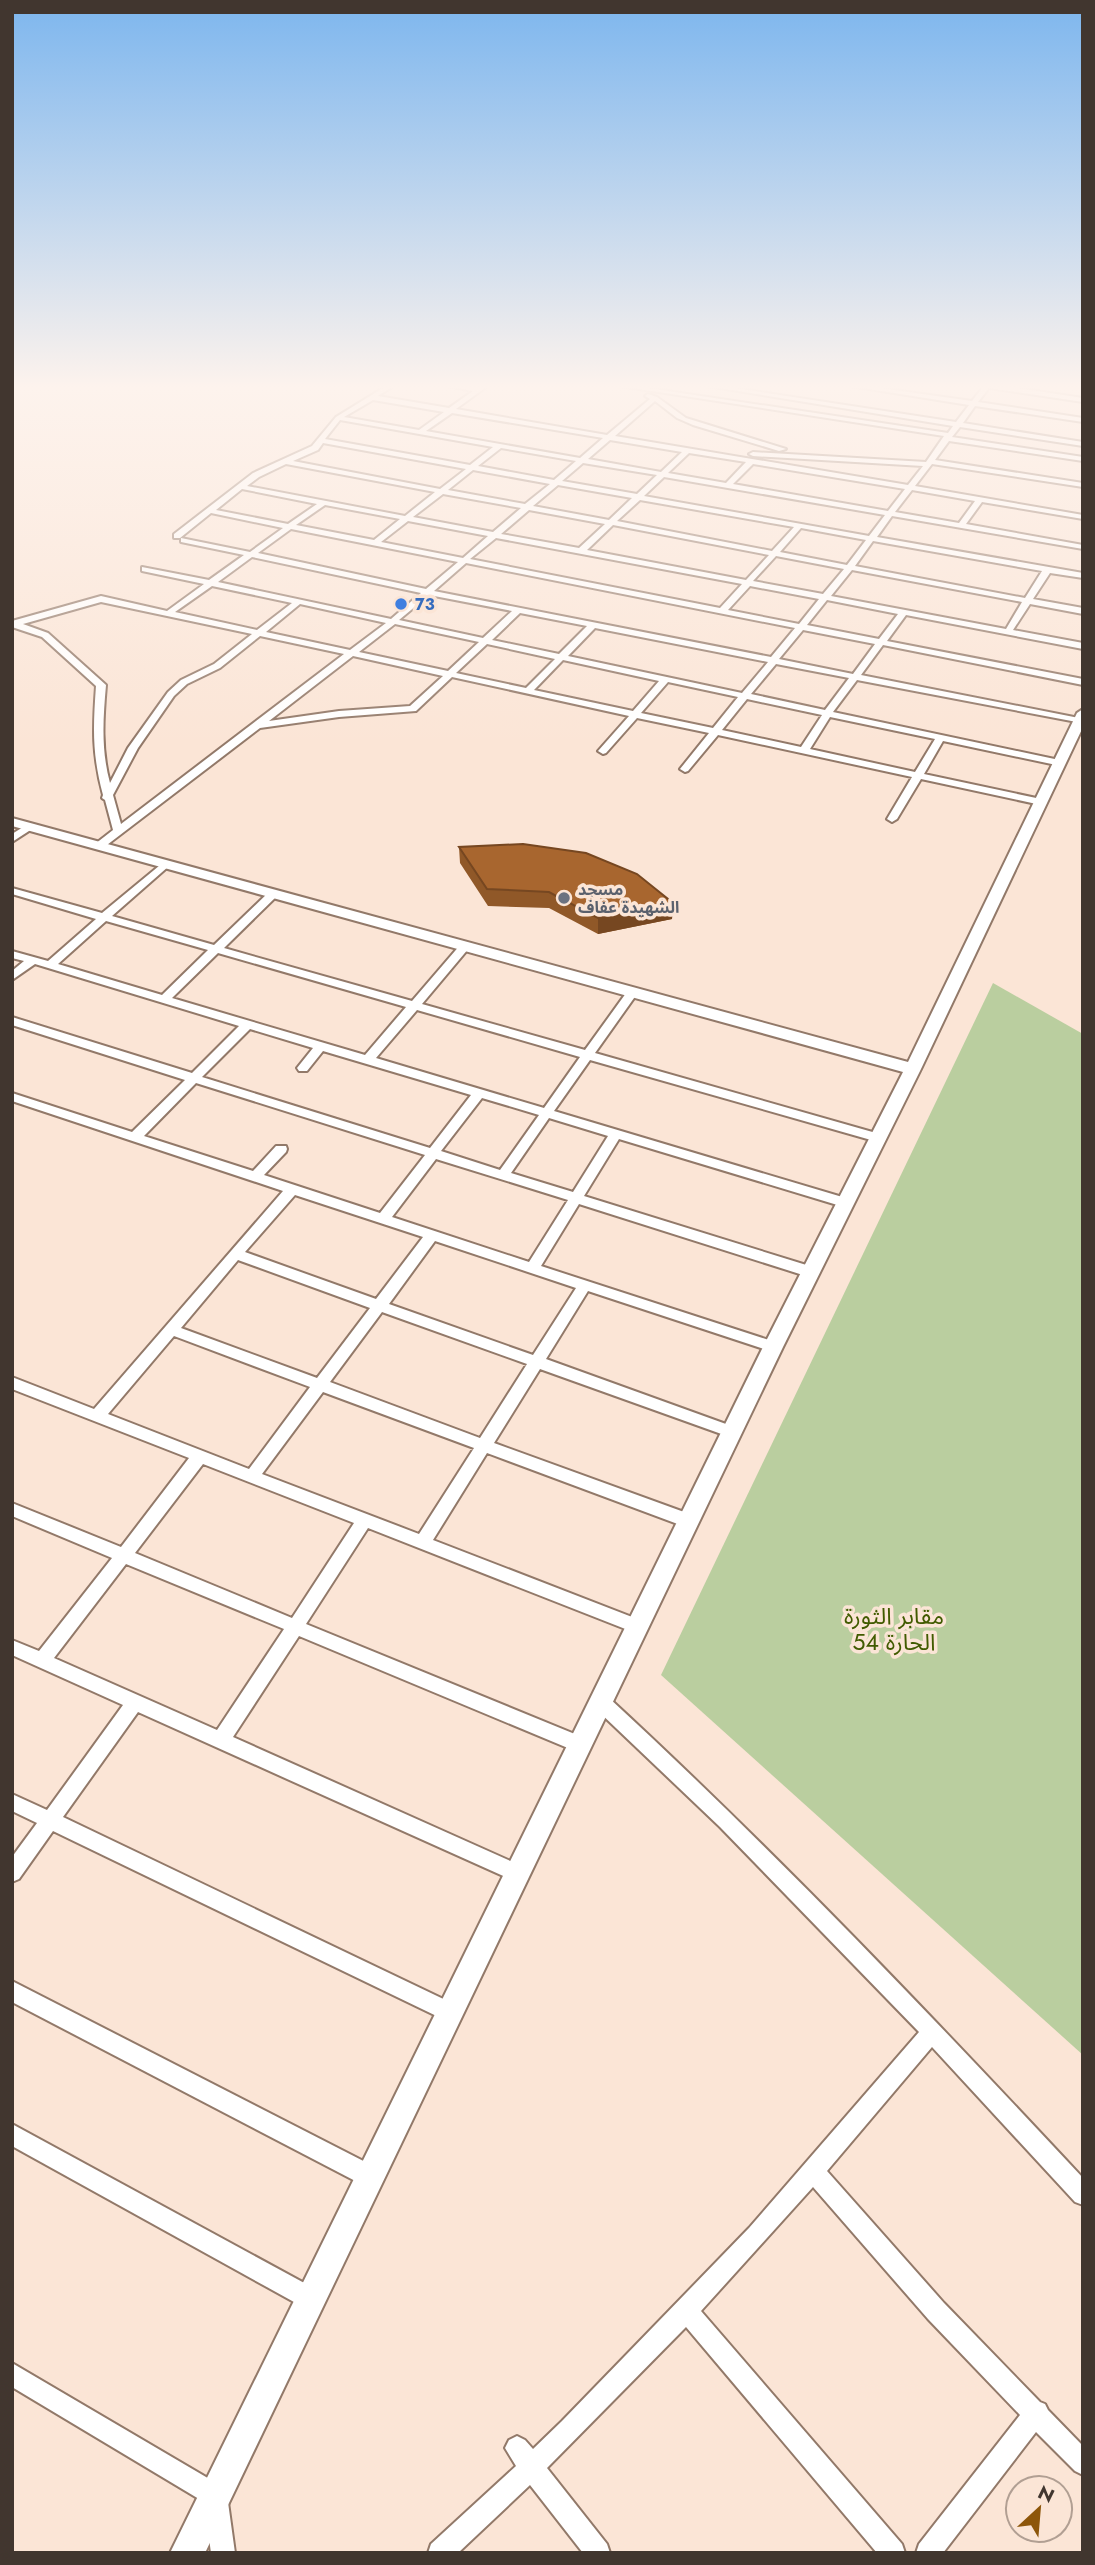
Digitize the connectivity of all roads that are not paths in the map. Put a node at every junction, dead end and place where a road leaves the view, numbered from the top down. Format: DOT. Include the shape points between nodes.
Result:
graph roads {
  1 [pos="219,505"];
  2 [pos="320,505"];
  3 [pos="338,505"];
  4 [pos="423,505"];
  5 [pos="504,505"];
  6 [pos="531,505"];
  7 [pos="631,505"];
  8 [pos="677,505"];
  9 [pos="836,505"];
  10 [pos="897,505"];
  11 [pos="976,505"];
  12 [pos="1013,505"];
  13 [pos="526,509"];
  14 [pos="211,511"];
  15 [pos="890,514"];
  16 [pos="1083,517"];
  17 [pos="407,518"];
  18 [pos="610,524"];
  19 [pos="799,526"];
  20 [pos="960,527"];
  21 [pos="289,528"];
  22 [pos="494,535"];
  23 [pos="871,539"];
  24 [pos="373,544"];
  25 [pos="1083,547"];
  26 [pos="581,551"];
  27 [pos="774,554"];
  28 [pos="250,555"];
  29 [pos="462,561"];
  30 [pos="849,568"];
  31 [pos="145,569"];
  32 [pos="1048,570"];
  33 [pos="1083,576"];
  34 [pos="210,583"];
  35 [pos="748,583"];
  36 [pos="427,592"];
  37 [pos="824,597"];
  38 [pos="1027,601"];
  39 [pos="297,603"];
  40 [pos="518,610"];
  41 [pos="722,611"];
  42 [pos="1083,611"];
  43 [pos="904,612"];
  44 [pos="169,613"];
  45 [pos="391,623"];
  46 [pos="14,624"];
  47 [pos="593,625"];
  48 [pos="800,626"];
  49 [pos="258,632"];
  50 [pos="1008,632"];
  51 [pos="484,642"];
  52 [pos="880,642"];
  53 [pos="1083,646"];
  54 [pos="352,654"];
  55 [pos="560,658"];
  56 [pos="772,662"];
  57 [pos="449,674"];
  58 [pos="854,678"];
  59 [pos="664,681"];
  60 [pos="1083,682"];
  61 [pos="528,691"];
  62 [pos="743,696"];
  63 [pos="636,714"];
  64 [pos="827,714"];
  65 [pos="1081,717"];
  66 [pos="254,726"];
  67 [pos="715,732"];
  68 [pos="940,738"];
  69 [pos="603,751"];
  70 [pos="803,752"];
  71 [pos="1060,763"];
  72 [pos="685,769"];
  73 [pos="918,775"];
  74 [pos="107,798"];
  75 [pos="1041,802"];
  76 [pos="892,819"];
  77 [pos="20,825"];
  78 [pos="118,830"];
  79 [pos="12,839"];
  80 [pos="99,846"];
  81 [pos="165,864"];
  82 [pos="12,891"];
  83 [pos="274,893"];
  84 [pos="105,917"];
  85 [pos="465,946"];
  86 [pos="216,949"];
  87 [pos="12,954"];
  88 [pos="33,960"];
  89 [pos="50,965"];
  90 [pos="12,977"];
  91 [pos="633,991"];
  92 [pos="164,999"];
  93 [pos="414,1006"];
  94 [pos="12,1021"];
  95 [pos="248,1024"];
  96 [pos="321,1046"];
  97 [pos="587,1055"];
  98 [pos="368,1060"];
  99 [pos="303,1068"];
  100 [pos="913,1069"];
  101 [pos="193,1078"];
  102 [pos="479,1093"];
  103 [pos="12,1097"];
  104 [pos="546,1113"];
  105 [pos="616,1134"];
  106 [pos="135,1138"];
  107 [pos="878,1138"];
  108 [pos="281,1149"];
  109 [pos="434,1153"];
  110 [pos="503,1175"];
  111 [pos="256,1177"];
  112 [pos="292,1189"];
  113 [pos="576,1198"];
  114 [pos="844,1202"];
  115 [pos="383,1219"];
  116 [pos="432,1235"];
  117 [pos="235,1254"];
  118 [pos="532,1268"];
  119 [pos="811,1272"];
  120 [pos="585,1285"];
  121 [pos="378,1307"];
  122 [pos="172,1330"];
  123 [pos="772,1347"];
  124 [pos="535,1362"];
  125 [pos="12,1384"];
  126 [pos="320,1387"];
  127 [pos="97,1416"];
  128 [pos="732,1432"];
  129 [pos="482,1445"];
  130 [pos="200,1456"];
  131 [pos="252,1476"];
  132 [pos="12,1509"];
  133 [pos="365,1520"];
  134 [pos="689,1521"];
  135 [pos="422,1543"];
  136 [pos="125,1556"];
  137 [pos="296,1627"];
  138 [pos="639,1627"];
  139 [pos="12,1647"];
  140 [pos="42,1661"];
  141 [pos="135,1702"];
  142 [pos="602,1703"];
  143 [pos="220,1740"];
  144 [pos="581,1745"];
  145 [pos="12,1802"];
  146 [pos="50,1820"];
  147 [pos="12,1873"];
  148 [pos="519,1874"];
  149 [pos="12,1991"];
  150 [pos="451,2013"];
  151 [pos="932,2032"];
  152 [pos="12,2134"];
  153 [pos="814,2172"];
  154 [pos="371,2177"];
  155 [pos="1083,2194"];
  156 [pos="311,2299"];
  157 [pos="686,2310"];
  158 [pos="12,2374"];
  159 [pos="1037,2412"];
  160 [pos="517,2448"];
  161 [pos="1083,2463"];
  162 [pos="533,2468"];
  163 [pos="215,2495"];
  164 [pos="187,2553"];
  165 [pos="223,2553"];
  166 [pos="440,2553"];
  167 [pos="598,2553"];
  168 [pos="894,2553"];
  169 [pos="928,2553"];
  1 -- 14 [label="street"];
  2 -- 21 [label="street"];
  3 -- 17 [label="street"];
  4 -- 17 [label="street"];
  5 -- 13 [label="street"];
  6 -- 13 [label="street"];
  7 -- 18 [label="street"];
  8 -- 19 [label="street"];
  9 -- 15 [label="street"];
  10 -- 15 [label="street"];
  11 -- 20 [label="street"];
  12 -- 16 [label="street"];
  13 -- 18 [label="street"];
  13 -- 22 [label="street"];
  14 -- 21 [label="street"];
  14 -- 28 [label="street" via="181,538"];
  15 -- 20 [label="street"];
  15 -- 23 [label="street"];
  17 -- 22 [label="street"];
  17 -- 24 [label="street"];
  18 -- 26 [label="street"];
  18 -- 27 [label="street"];
  19 -- 23 [label="street"];
  19 -- 27 [label="street"];
  20 -- 25 [label="street"];
  21 -- 24 [label="street"];
  21 -- 28 [label="street"];
  22 -- 26 [label="street"];
  22 -- 29 [label="street"];
  23 -- 30 [label="street"];
  23 -- 32 [label="street"];
  24 -- 29 [label="street"];
  26 -- 35 [label="street"];
  27 -- 30 [label="street"];
  27 -- 35 [label="street"];
  28 -- 34 [label="street"];
  28 -- 36 [label="street"];
  29 -- 36 [label="street"];
  29 -- 41 [label="street"];
  30 -- 37 [label="street"];
  30 -- 38 [label="street"];
  31 -- 34 [label="street"];
  32 -- 33 [label="street"];
  32 -- 38 [label="street"];
  34 -- 39 [label="street"];
  34 -- 44 [label="street"];
  35 -- 37 [label="street"];
  35 -- 41 [label="street"];
  36 -- 40 [label="street"];
  36 -- 45 [label="street"];
  37 -- 43 [label="street"];
  37 -- 48 [label="street"];
  38 -- 42 [label="street"];
  38 -- 50 [label="street"];
  39 -- 45 [label="street"];
  39 -- 49 [label="street"];
  40 -- 47 [label="street"];
  40 -- 51 [label="street"];
  41 -- 48 [label="street"];
  43 -- 50 [label="street"];
  43 -- 52 [label="street"];
  44 -- 46 [label="street" via="101,599"];
  44 -- 49 [label="street"];
  45 -- 51 [label="street"];
  45 -- 54 [label="street"];
  46 -- 74 [label="street" via="46,635 101,685 97,733"];
  47 -- 55 [label="street"];
  47 -- 56 [label="street"];
  48 -- 52 [label="street"];
  48 -- 56 [label="street"];
  49 -- 54 [label="street"];
  49 -- 74 [label="street" via="216,666 170,694 133,748"];
  50 -- 53 [label="street"];
  51 -- 55 [label="street"];
  51 -- 57 [label="street"];
  52 -- 58 [label="street"];
  52 -- 60 [label="street"];
  54 -- 57 [label="street"];
  54 -- 66 [label="street"];
  55 -- 59 [label="street"];
  55 -- 61 [label="street"];
  56 -- 58 [label="street"];
  56 -- 62 [label="street"];
  57 -- 61 [label="street"];
  57 -- 66 [label="street" via="413,709"];
  58 -- 64 [label="street"];
  58 -- 65 [label="street"];
  59 -- 62 [label="street"];
  59 -- 63 [label="street"];
  61 -- 63 [label="street"];
  62 -- 64 [label="street"];
  62 -- 67 [label="street"];
  63 -- 67 [label="street"];
  63 -- 69 [label="street"];
  64 -- 68 [label="street"];
  64 -- 70 [label="street"];
  65 -- 71 [label="main road"];
  66 -- 78 [label="street"];
  67 -- 70 [label="street"];
  67 -- 72 [label="street"];
  68 -- 71 [label="street"];
  68 -- 73 [label="street"];
  70 -- 73 [label="street"];
  71 -- 75 [label="main road"];
  73 -- 75 [label="street"];
  73 -- 76 [label="street"];
  74 -- 78 [label="street"];
  75 -- 100 [label="main road"];
  77 -- 79 [label="street"];
  77 -- 80 [label="main road"];
  78 -- 80 [label="street"];
  80 -- 81 [label="main road"];
  81 -- 83 [label="main road"];
  81 -- 84 [label="street"];
  82 -- 84 [label="street"];
  83 -- 85 [label="main road"];
  83 -- 86 [label="street"];
  84 -- 86 [label="street"];
  84 -- 89 [label="street"];
  85 -- 91 [label="main road"];
  85 -- 93 [label="street"];
  86 -- 92 [label="street"];
  86 -- 93 [label="street"];
  87 -- 88 [label="street"];
  88 -- 89 [label="street"];
  88 -- 90 [label="street"];
  89 -- 92 [label="street"];
  91 -- 97 [label="street"];
  91 -- 100 [label="main road"];
  92 -- 95 [label="street"];
  93 -- 97 [label="street"];
  93 -- 98 [label="street"];
  94 -- 101 [label="street"];
  95 -- 96 [label="street"];
  95 -- 101 [label="street"];
  96 -- 98 [label="street"];
  96 -- 99 [label="street"];
  97 -- 104 [label="street"];
  97 -- 107 [label="street"];
  98 -- 102 [label="street"];
  100 -- 107 [label="main road"];
  101 -- 106 [label="street"];
  101 -- 109 [label="street"];
  102 -- 104 [label="street"];
  102 -- 109 [label="street"];
  103 -- 106 [label="street"];
  104 -- 105 [label="street"];
  104 -- 110 [label="street"];
  105 -- 113 [label="street"];
  105 -- 114 [label="street"];
  106 -- 111 [label="street"];
  107 -- 114 [label="main road"];
  108 -- 111 [label="street"];
  109 -- 110 [label="street"];
  109 -- 115 [label="street"];
  110 -- 113 [label="street"];
  111 -- 112 [label="street"];
  112 -- 115 [label="street"];
  112 -- 117 [label="street"];
  113 -- 118 [label="street"];
  113 -- 119 [label="street"];
  114 -- 119 [label="main road"];
  115 -- 116 [label="street"];
  116 -- 118 [label="street"];
  116 -- 121 [label="street"];
  117 -- 121 [label="street"];
  117 -- 122 [label="street"];
  118 -- 120 [label="street"];
  119 -- 123 [label="main road"];
  120 -- 123 [label="street"];
  120 -- 124 [label="street"];
  121 -- 124 [label="street"];
  121 -- 126 [label="street"];
  122 -- 126 [label="street"];
  122 -- 127 [label="street"];
  123 -- 128 [label="main road"];
  124 -- 128 [label="street"];
  124 -- 129 [label="street"];
  125 -- 127 [label="street"];
  126 -- 129 [label="street"];
  126 -- 131 [label="street"];
  127 -- 130 [label="street"];
  128 -- 134 [label="main road"];
  129 -- 134 [label="street"];
  129 -- 135 [label="street"];
  130 -- 131 [label="street"];
  130 -- 136 [label="street"];
  131 -- 133 [label="street"];
  132 -- 136 [label="street"];
  133 -- 135 [label="street"];
  133 -- 137 [label="street"];
  134 -- 138 [label="main road"];
  135 -- 138 [label="street"];
  136 -- 137 [label="street"];
  136 -- 140 [label="street"];
  137 -- 143 [label="street"];
  137 -- 144 [label="street"];
  138 -- 142 [label="main road"];
  139 -- 140 [label="street"];
  140 -- 141 [label="street"];
  141 -- 143 [label="street"];
  141 -- 146 [label="street"];
  142 -- 144 [label="main road"];
  142 -- 151 [label="street" via="785,1879"];
  143 -- 148 [label="street"];
  144 -- 148 [label="main road"];
  145 -- 146 [label="street"];
  146 -- 147 [label="street"];
  146 -- 150 [label="street"];
  148 -- 150 [label="main road"];
  149 -- 154 [label="street"];
  150 -- 154 [label="main road"];
  151 -- 153 [label="street"];
  151 -- 155 [label="street"];
  152 -- 156 [label="street"];
  153 -- 157 [label="street"];
  153 -- 159 [label="street" via="936,2311"];
  154 -- 156 [label="main road"];
  156 -- 163 [label="main road"];
  157 -- 162 [label="street"];
  157 -- 168 [label="street"];
  158 -- 163 [label="street"];
  159 -- 161 [label="street"];
  159 -- 169 [label="street"];
  160 -- 162 [label="street"];
  162 -- 166 [label="street"];
  162 -- 167 [label="street"];
  163 -- 164 [label="main road"];
  163 -- 165 [label="street"];
}
